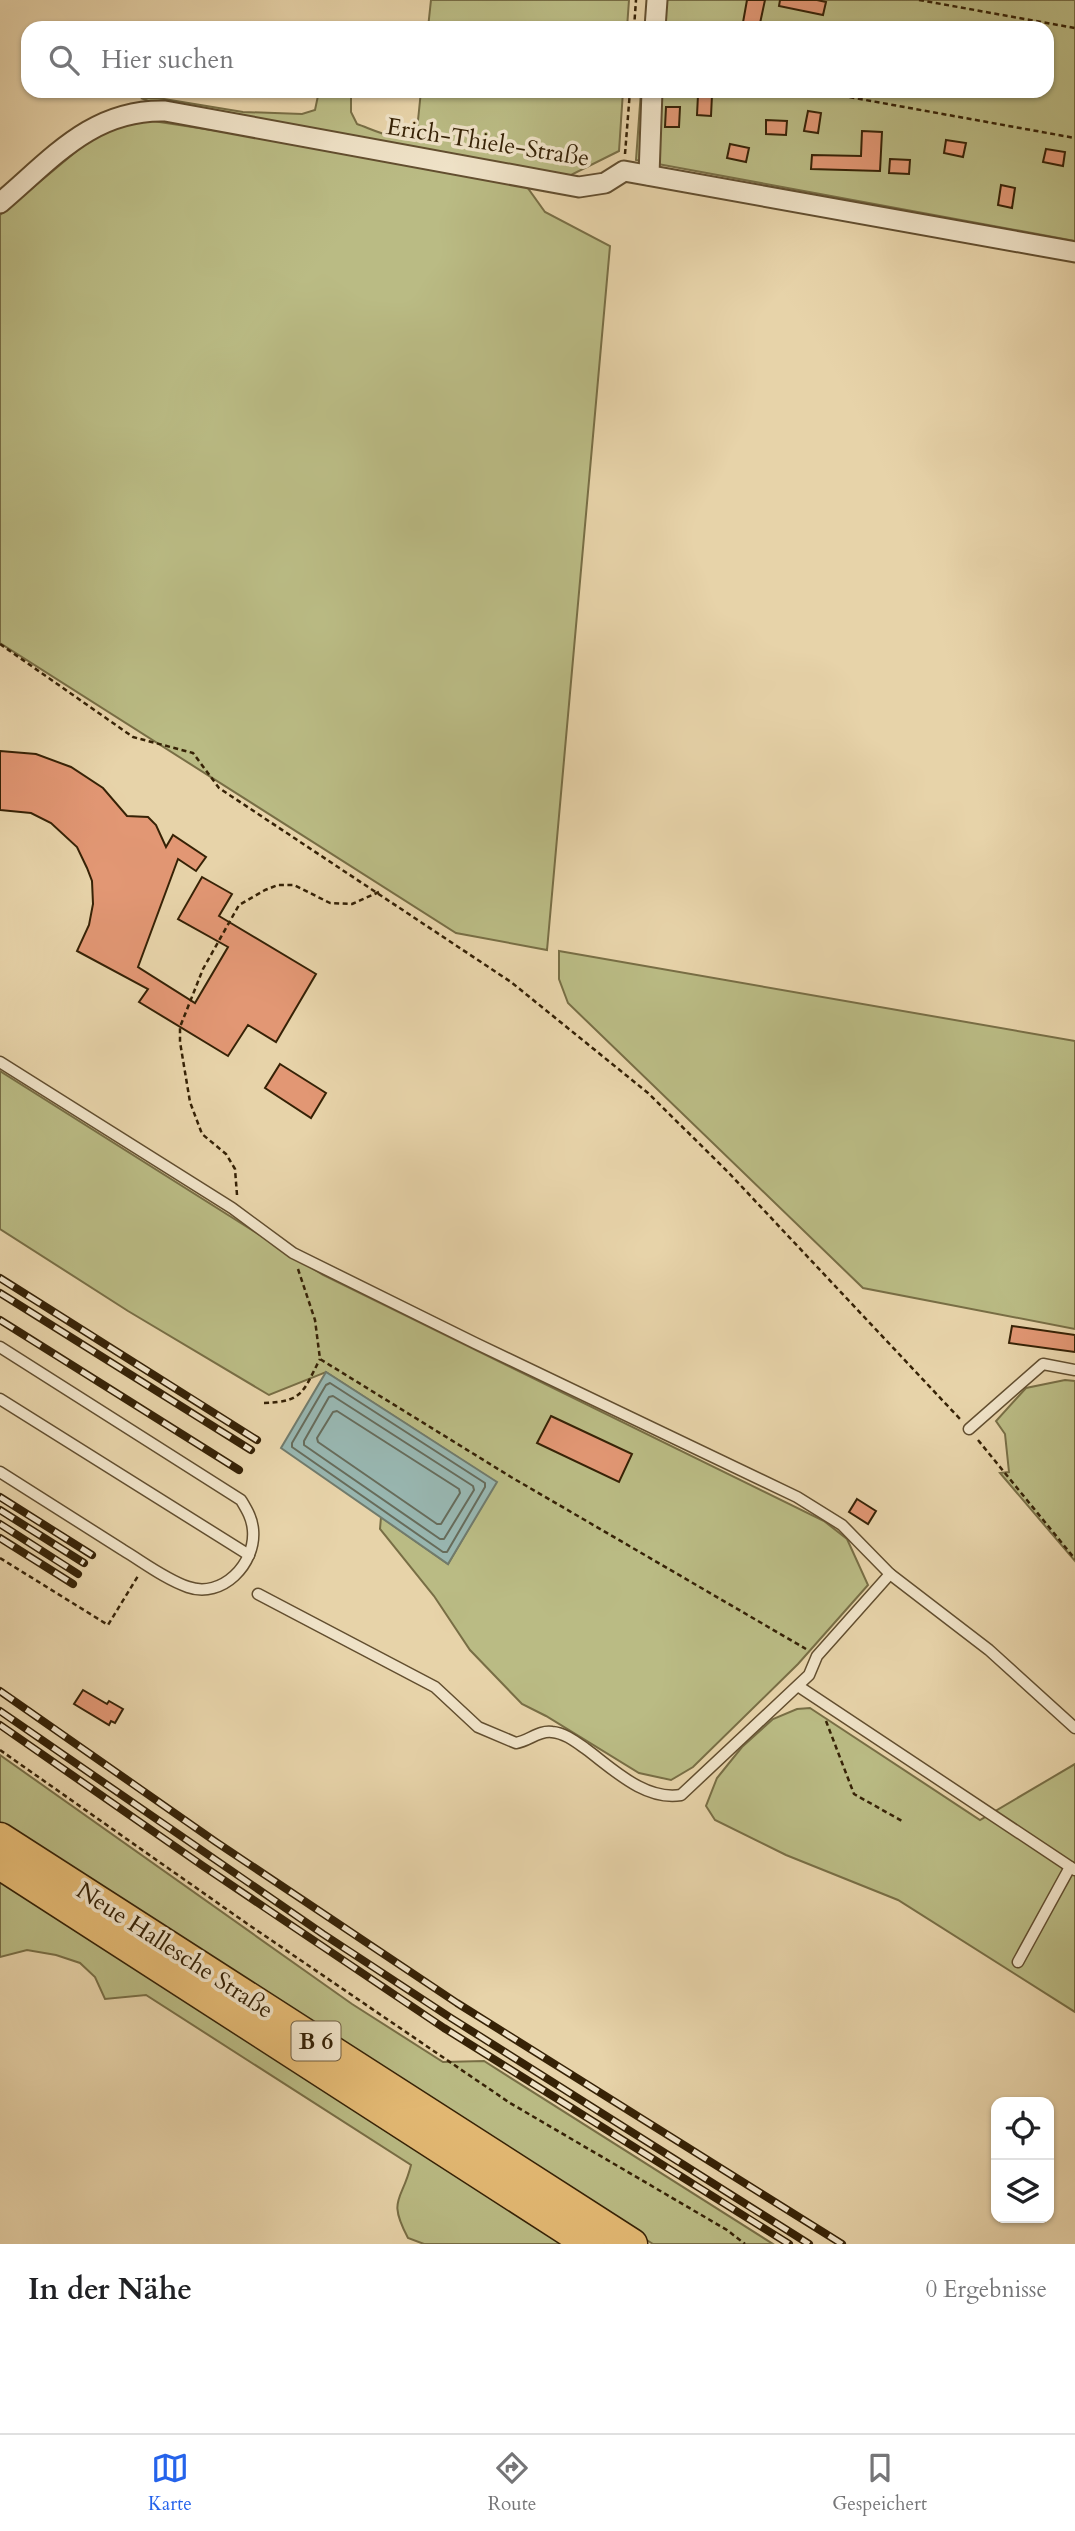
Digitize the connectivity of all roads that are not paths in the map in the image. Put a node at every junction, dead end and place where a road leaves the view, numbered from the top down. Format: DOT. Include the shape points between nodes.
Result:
graph roads {
  1 [pos="657,0"];
  2 [pos="656,21"];
  3 [pos="652,98"];
  4 [pos="649,175"];
  5 [pos="0,202"];
  6 [pos="1075,252"];
  7 [pos="0,1062"];
  8 [pos="0,1347"];
  9 [pos="1075,1370"];
  10 [pos="0,1399"];
  11 [pos="969,1429"];
  12 [pos="0,1472"];
  13 [pos="248,1555"];
  14 [pos="890,1574"];
  15 [pos="258,1594"];
  16 [pos="798,1686"];
  17 [pos="1075,1728"];
  18 [pos="0,1838"];
  19 [pos="0,1864"];
  20 [pos="1072,1868"];
  21 [pos="1018,1962"];
  22 [pos="589,2244"];
  23 [pos="632,2244"];
  1 -- 2 [label="street"];
  3 -- 4 [label="street"];
  4 -- 5 [label="street, Erich-Thiele-Straße" via="624,171 605,183 579,187 143,110 96,124"];
  4 -- 6 [label="street, Erich-Thiele-Straße"];
  7 -- 14 [label="lane" via="232,1208 293,1253 797,1497 842,1525"];
  8 -- 13 [label="lane" via="241,1500 250,1514 253,1532"];
  9 -- 11 [label="lane" via="1043,1364"];
  10 -- 13 [label="lane"];
  12 -- 13 [label="lane" via="188,1587 207,1590 223,1586"];
  14 -- 16 [label="lane" via="817,1656"];
  14 -- 17 [label="lane" via="989,1650"];
  15 -- 16 [label="lane" via="435,1687 488,1732 516,1743 541,1733 559,1733 638,1786 670,1797 681,1796"];
  16 -- 20 [label="lane"];
  18 -- 23 [label="main road, Neue Hallesche Straße / B 6"];
  19 -- 22 [label="main road, Neue Hallesche Straße / B 6"];
  20 -- 21 [label="lane"];
}
